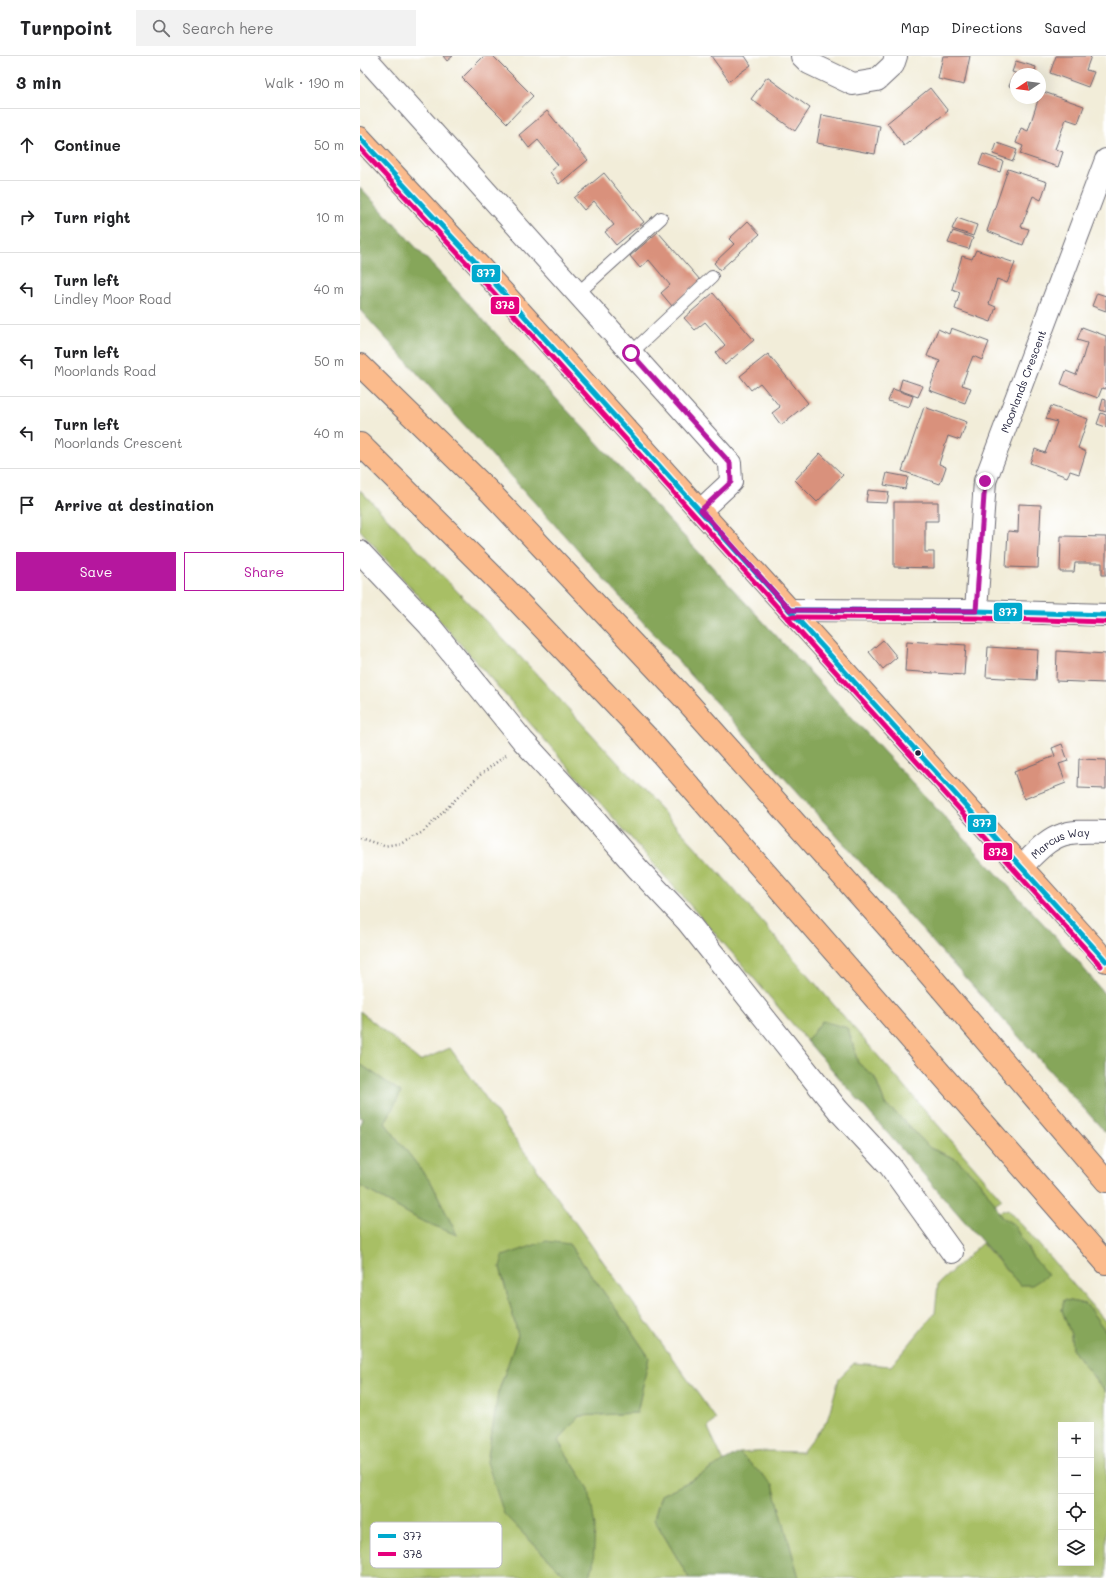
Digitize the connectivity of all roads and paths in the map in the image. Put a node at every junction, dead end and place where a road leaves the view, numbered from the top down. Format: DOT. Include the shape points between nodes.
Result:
graph roads {
  1 [pos="364,56"];
  2 [pos="802,56"];
  3 [pos="896,56"];
  4 [pos="360,138"];
  5 [pos="1106,160"];
  6 [pos="661,218"];
  7 [pos="712,277"];
  8 [pos="578,293"];
  9 [pos="631,353"];
  10 [pos="360,365"];
  11 [pos="360,444"];
  12 [pos="701,510"];
  13 [pos="360,552"];
  14 [pos="790,610"];
  15 [pos="976,611"];
  16 [pos="1106,615"];
  17 [pos="523,741"];
  18 [pos="1106,832"];
  19 [pos="360,838"];
  20 [pos="1021,868"];
  21 [pos="1106,961"];
  22 [pos="1106,1181"];
  23 [pos="952,1252"];
  24 [pos="1106,1263"];
  1 -- 8 [label="street"];
  2 -- 3 [label="street" via="809,63 853,84 877,80 893,65"];
  4 -- 12 [label="main road"];
  5 -- 15 [label="street, Moorlands Crescent" via="985,481"];
  6 -- 8 [label="lane"];
  7 -- 9 [label="lane"];
  8 -- 9 [label="street"];
  9 -- 12 [label="street" via="730,463 731,482"];
  10 -- 22 [label="main road" via="492,494 683,697 911,953"];
  11 -- 24 [label="main road" via="507,590 646,736"];
  12 -- 14 [label="main road"];
  13 -- 17 [label="street" via="429,625"];
  14 -- 15 [label="street"];
  14 -- 20 [label="main road"];
  15 -- 16 [label="street"];
  17 -- 19 [label="path" via="480,775 423,832 402,843 384,846"];
  17 -- 23 [label="street" via="688,921 838,1110 890,1166"];
  18 -- 20 [label="street, Marcus Way" via="1062,834 1046,844"];
  20 -- 21 [label="main road"];
}
